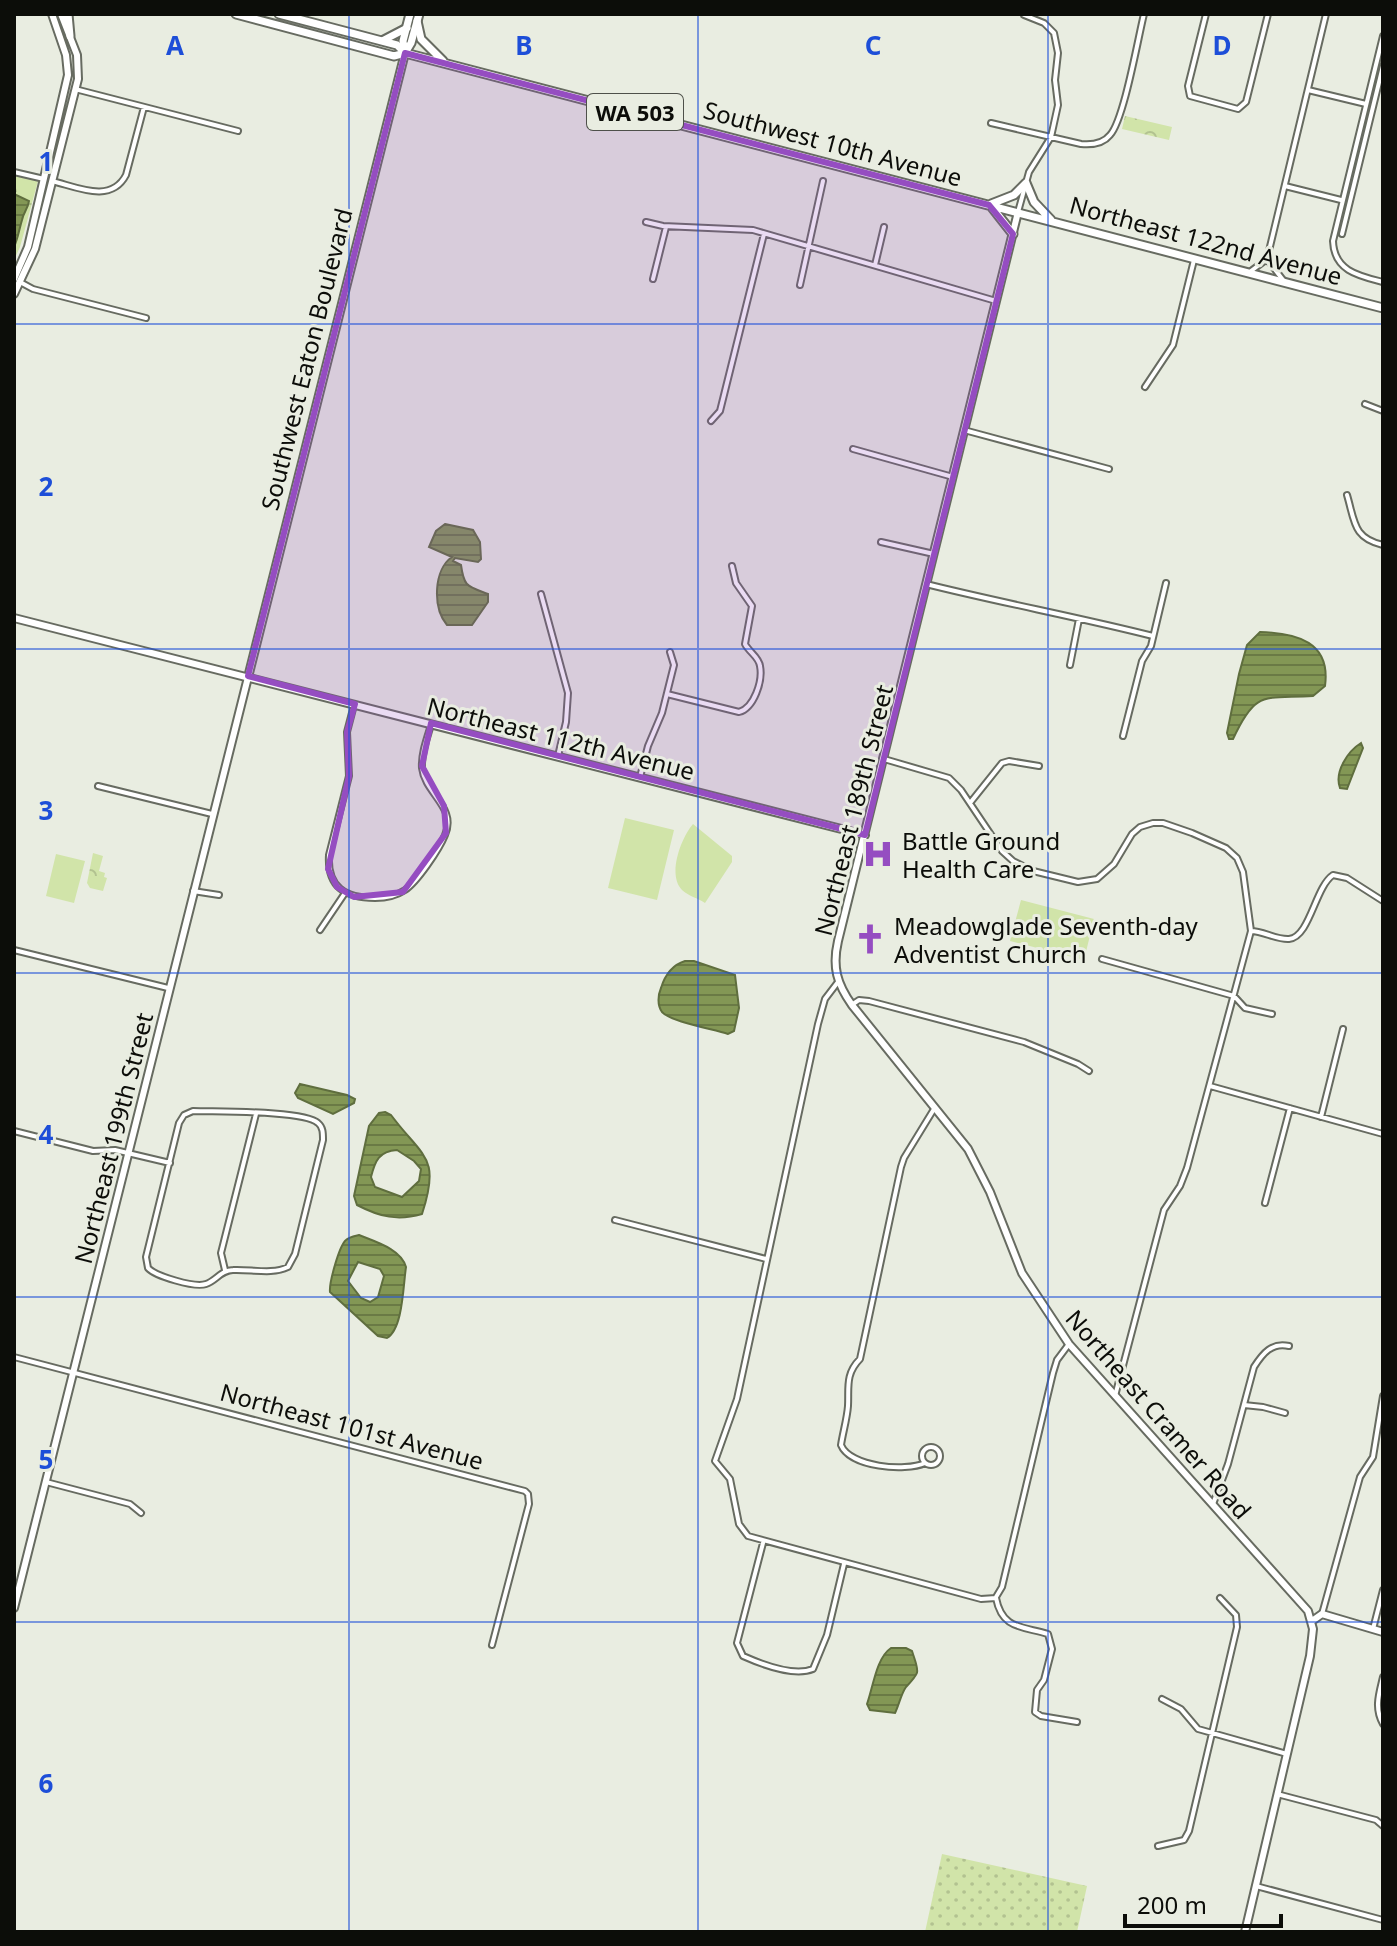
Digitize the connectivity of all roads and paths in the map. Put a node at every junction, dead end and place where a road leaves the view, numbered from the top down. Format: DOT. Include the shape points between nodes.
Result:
graph roads {
  1 [pos="52,14"];
  2 [pos="61,14"];
  3 [pos="68,14"];
  4 [pos="236,14"];
  5 [pos="279,14"];
  6 [pos="410,14"];
  7 [pos="1144,14"];
  8 [pos="1206,14"];
  9 [pos="1268,14"];
  10 [pos="1326,14"];
  11 [pos="1024,15"];
  12 [pos="418,17"];
  13 [pos="407,28"];
  14 [pos="70,36"];
  15 [pos="1383,36"];
  16 [pos="382,41"];
  17 [pos="405,53"];
  18 [pos="445,63"];
  19 [pos="1383,66"];
  20 [pos="75,89"];
  21 [pos="1308,90"];
  22 [pos="1366,104"];
  23 [pos="144,107"];
  24 [pos="991,123"];
  25 [pos="238,131"];
  26 [pos="1051,137"];
  27 [pos="14,172"];
  28 [pos="48,180"];
  29 [pos="823,181"];
  30 [pos="1026,183"];
  31 [pos="1285,186"];
  32 [pos="1342,200"];
  33 [pos="1350,202"];
  34 [pos="989,205"];
  35 [pos="1018,212"];
  36 [pos="1053,221"];
  37 [pos="646,222"];
  38 [pos="666,226"];
  39 [pos="884,227"];
  40 [pos="764,234"];
  41 [pos="1013,234"];
  42 [pos="1342,234"];
  43 [pos="809,246"];
  44 [pos="1194,259"];
  45 [pos="1267,259"];
  46 [pos="875,265"];
  47 [pos="1249,273"];
  48 [pos="653,279"];
  49 [pos="16,280"];
  50 [pos="1285,282"];
  51 [pos="1383,282"];
  52 [pos="800,285"];
  53 [pos="14,294"];
  54 [pos="996,301"];
  55 [pos="1383,308"];
  56 [pos="146,318"];
  57 [pos="1145,387"];
  58 [pos="1365,404"];
  59 [pos="1383,411"];
  60 [pos="711,421"];
  61 [pos="964,430"];
  62 [pos="853,449"];
  63 [pos="1109,469"];
  64 [pos="953,477"];
  65 [pos="1347,495"];
  66 [pos="881,542"];
  67 [pos="1383,545"];
  68 [pos="934,554"];
  69 [pos="732,566"];
  70 [pos="1166,583"];
  71 [pos="926,584"];
  72 [pos="541,594"];
  73 [pos="14,618"];
  74 [pos="1079,619"];
  75 [pos="1153,636"];
  76 [pos="670,652"];
  77 [pos="1070,665"];
  78 [pos="248,676"];
  79 [pos="667,694"];
  80 [pos="355,704"];
  81 [pos="431,723"];
  82 [pos="1123,736"];
  83 [pos="558,756"];
  84 [pos="883,759"];
  85 [pos="1039,766"];
  86 [pos="640,777"];
  87 [pos="98,786"];
  88 [pos="970,804"];
  89 [pos="212,814"];
  90 [pos="865,835"];
  91 [pos="193,891"];
  92 [pos="345,893"];
  93 [pos="219,895"];
  94 [pos="1383,901"];
  95 [pos="320,930"];
  96 [pos="1251,931"];
  97 [pos="14,950"];
  98 [pos="1102,959"];
  99 [pos="838,982"];
  100 [pos="168,988"];
  101 [pos="1234,996"];
  102 [pos="852,1005"];
  103 [pos="1272,1014"];
  104 [pos="1343,1029"];
  105 [pos="1089,1071"];
  106 [pos="1210,1086"];
  107 [pos="935,1107"];
  108 [pos="1290,1108"];
  109 [pos="256,1114"];
  110 [pos="1321,1117"];
  111 [pos="14,1131"];
  112 [pos="1383,1134"];
  113 [pos="128,1153"];
  114 [pos="170,1163"];
  115 [pos="1265,1203"];
  116 [pos="615,1220"];
  117 [pos="766,1259"];
  118 [pos="225,1271"];
  119 [pos="1069,1344"];
  120 [pos="1289,1346"];
  121 [pos="14,1357"];
  122 [pos="74,1372"];
  123 [pos="1115,1396"];
  124 [pos="1383,1396"];
  125 [pos="1244,1405"];
  126 [pos="1285,1413"];
  127 [pos="925,1463"];
  128 [pos="46,1482"];
  129 [pos="1213,1504"];
  130 [pos="141,1513"];
  131 [pos="763,1542"];
  132 [pos="844,1564"];
  133 [pos="1383,1590"];
  134 [pos="996,1598"];
  135 [pos="1220,1598"];
  136 [pos="14,1608"];
  137 [pos="1322,1614"];
  138 [pos="1312,1621"];
  139 [pos="1373,1629"];
  140 [pos="1383,1632"];
  141 [pos="492,1645"];
  142 [pos="1383,1677"];
  143 [pos="1162,1699"];
  144 [pos="1077,1722"];
  145 [pos="1383,1724"];
  146 [pos="1212,1735"];
  147 [pos="1287,1754"];
  148 [pos="1277,1794"];
  149 [pos="1383,1826"];
  150 [pos="1158,1846"];
  151 [pos="1256,1886"];
  152 [pos="1383,1920"];
  153 [pos="1245,1932"];
  1 -- 28 [label="street" via="68,70"];
  2 -- 14 [label="street"];
  3 -- 14 [label="main road"];
  4 -- 17 [label="main road, Southwest 10th Avenue / WA 503" via="394,56"];
  5 -- 16 [label="main road, Southwest 10th Avenue / WA 503"];
  6 -- 13 [label="main road, Southwest Eaton Boulevard"];
  7 -- 26 [label="street" via="1116,127 1102,142 1081,144"];
  8 -- 9 [label="street" via="1190,96 1234,109 1244,106"];
  10 -- 21 [label="street"];
  11 -- 26 [label="street" via="1054,33 1058,105"];
  12 -- 17 [label="main road, Southwest Eaton Boulevard"];
  12 -- 18 [label="main road" via="421,39"];
  13 -- 16 [label="main road"];
  13 -- 17 [label="main road, Southwest Eaton Boulevard"];
  14 -- 20 [label="street" via="78,63"];
  15 -- 22 [label="street"];
  16 -- 17 [label="main road, Southwest 10th Avenue / WA 503"];
  17 -- 18 [label="main road, Southwest 10th Avenue / WA 503"];
  17 -- 78 [label="street, Southwest Eaton Boulevard"];
  18 -- 34 [label="main road, Southwest 10th Avenue / WA 503"];
  19 -- 33 [label="street"];
  20 -- 23 [label="street"];
  20 -- 28 [label="street"];
  21 -- 22 [label="street"];
  21 -- 31 [label="street"];
  22 -- 32 [label="street"];
  23 -- 25 [label="street"];
  23 -- 28 [label="street" via="121,184 103,193"];
  24 -- 26 [label="street"];
  26 -- 30 [label="street"];
  27 -- 28 [label="street"];
  28 -- 49 [label="street" via="33,254"];
  29 -- 43 [label="street"];
  30 -- 34 [label="main road" via="1014,195"];
  30 -- 35 [label="street"];
  30 -- 36 [label="main road" via="1033,200"];
  31 -- 32 [label="street"];
  31 -- 45 [label="street"];
  32 -- 33 [label="street"];
  32 -- 51 [label="street, Northeast 122nd Avenue" via="1335,256 1351,273"];
  33 -- 42 [label="street"];
  34 -- 35 [label="main road, Southwest 10th Avenue / WA 503"];
  34 -- 41 [label="main road"];
  35 -- 36 [label="main road, Northeast 122nd Avenue / WA 503"];
  35 -- 41 [label="street, Northeast 189th Street"];
  36 -- 44 [label="main road, Northeast 122nd Avenue / WA 503"];
  37 -- 38 [label="street"];
  38 -- 40 [label="street"];
  38 -- 48 [label="street"];
  39 -- 46 [label="street"];
  40 -- 43 [label="street"];
  40 -- 60 [label="street" via="720,411"];
  41 -- 54 [label="street, Northeast 189th Street"];
  43 -- 46 [label="street"];
  43 -- 52 [label="street"];
  44 -- 47 [label="main road, Northeast 122nd Avenue / WA 503"];
  44 -- 57 [label="street" via="1173,345"];
  45 -- 47 [label="street"];
  45 -- 50 [label="street"];
  46 -- 54 [label="street"];
  47 -- 50 [label="main road, Northeast 122nd Avenue / WA 503"];
  49 -- 53 [label="street"];
  49 -- 56 [label="street"];
  50 -- 55 [label="main road, Northeast 122nd Avenue / WA 503"];
  54 -- 61 [label="street, Northeast 189th Street"];
  58 -- 59 [label="street"];
  61 -- 63 [label="street"];
  61 -- 64 [label="street, Northeast 189th Street"];
  62 -- 64 [label="street"];
  64 -- 68 [label="street, Northeast 189th Street"];
  65 -- 67 [label="street" via="1359,534"];
  66 -- 68 [label="street"];
  68 -- 71 [label="street, Northeast 189th Street"];
  69 -- 79 [label="street" via="736,583 752,606 745,644 760,666 753,700 746,710 736,712"];
  70 -- 75 [label="street"];
  71 -- 74 [label="street"];
  71 -- 84 [label="street, Northeast 189th Street"];
  72 -- 83 [label="street" via="568,693"];
  73 -- 78 [label="street, Northeast 112th Avenue"];
  74 -- 75 [label="street"];
  74 -- 77 [label="street"];
  75 -- 82 [label="street"];
  76 -- 79 [label="street" via="674,665"];
  78 -- 80 [label="street, Northeast 112th Avenue"];
  78 -- 89 [label="street, Northeast 199th Street"];
  79 -- 86 [label="street"];
  80 -- 81 [label="street, Northeast 112th Avenue"];
  80 -- 92 [label="street" via="347,732 349,776 328,869"];
  81 -- 83 [label="street, Northeast 112th Avenue"];
  81 -- 92 [label="street" via="422,766 430,790 444,806 446,833 403,892 382,898"];
  83 -- 86 [label="street, Northeast 112th Avenue"];
  84 -- 88 [label="street" via="949,778"];
  84 -- 90 [label="street, Northeast 189th Street"];
  85 -- 88 [label="street" via="1002,763"];
  86 -- 90 [label="street, Northeast 112th Avenue"];
  87 -- 89 [label="street"];
  88 -- 96 [label="street" via="1013,861 1078,882 1105,875 1129,837 1149,823 1168,824 1226,848 1243,872"];
  89 -- 91 [label="street, Northeast 199th Street"];
  90 -- 99 [label="street, Northeast 189th Street" via="836,951"];
  91 -- 93 [label="street"];
  91 -- 100 [label="street, Northeast 199th Street"];
  92 -- 95 [label="street"];
  94 -- 96 [label="street" via="1333,875 1296,937"];
  96 -- 101 [label="street"];
  97 -- 100 [label="street"];
  98 -- 101 [label="street"];
  99 -- 102 [label="street, Northeast Cramer Road"];
  99 -- 117 [label="street, Northeast 189th Street" via="825,999 818,1024"];
  100 -- 113 [label="street, Northeast 199th Street"];
  101 -- 103 [label="street" via="1245,1008"];
  101 -- 106 [label="street"];
  102 -- 105 [label="street" via="869,1001 1024,1042"];
  102 -- 107 [label="street, Northeast Cramer Road"];
  104 -- 110 [label="street"];
  106 -- 108 [label="street"];
  106 -- 123 [label="street" via="1187,1168 1164,1210"];
  107 -- 119 [label="street, Northeast Cramer Road" via="968,1149 1022,1273"];
  107 -- 127 [label="street" via="901,1167 860,1359 846,1391 841,1445 850,1456 880,1466"];
  108 -- 110 [label="street"];
  108 -- 115 [label="street"];
  109 -- 114 [label="street" via="184,1115"];
  109 -- 118 [label="street" via="221,1253"];
  109 -- 118 [label="street" via="307,1117 320,1126 323,1140 290,1264 278,1271"];
  110 -- 112 [label="street"];
  111 -- 113 [label="street" via="93,1151"];
  113 -- 114 [label="street"];
  113 -- 122 [label="street, Northeast 199th Street"];
  114 -- 118 [label="street" via="146,1264 149,1270 199,1285"];
  116 -- 117 [label="street"];
  117 -- 131 [label="street, Northeast 189th Street" via="737,1399 715,1458 733,1487 739,1524 748,1536"];
  119 -- 123 [label="street, Northeast Cramer Road"];
  119 -- 134 [label="street" via="1053,1373"];
  120 -- 125 [label="street" via="1274,1346 1261,1357"];
  121 -- 122 [label="street, Northeast 101st Avenue"];
  122 -- 128 [label="street, Northeast 199th Street"];
  122 -- 141 [label="street, Northeast 101st Avenue" via="525,1491 529,1504"];
  123 -- 129 [label="street, Northeast Cramer Road"];
  124 -- 137 [label="street" via="1373,1457 1360,1477"];
  125 -- 126 [label="street"];
  125 -- 129 [label="street"];
  127 -- 127 [label="street" via="937,1462 937,1450 924,1450"];
  128 -- 130 [label="street" via="130,1504"];
  128 -- 136 [label="street, Northeast 199th Street"];
  129 -- 138 [label="street, Northeast Cramer Road" via="1303,1604"];
  131 -- 132 [label="street"];
  131 -- 132 [label="street" via="737,1643 743,1656 756,1662 813,1669"];
  132 -- 134 [label="street" via="981,1599"];
  133 -- 139 [label="street"];
  134 -- 144 [label="street" via="1007,1623 1048,1634 1052,1649 1035,1712"];
  135 -- 146 [label="street" via="1238,1622"];
  137 -- 138 [label="street"];
  137 -- 139 [label="street"];
  138 -- 147 [label="street" via="1310,1656"];
  139 -- 140 [label="street"];
  142 -- 145 [label="street" via="1377,1703"];
  143 -- 146 [label="street"];
  146 -- 147 [label="street"];
  146 -- 150 [label="street" via="1187,1835"];
  147 -- 148 [label="street"];
  148 -- 149 [label="street"];
  148 -- 151 [label="street"];
  151 -- 152 [label="street"];
  151 -- 153 [label="street"];
}
